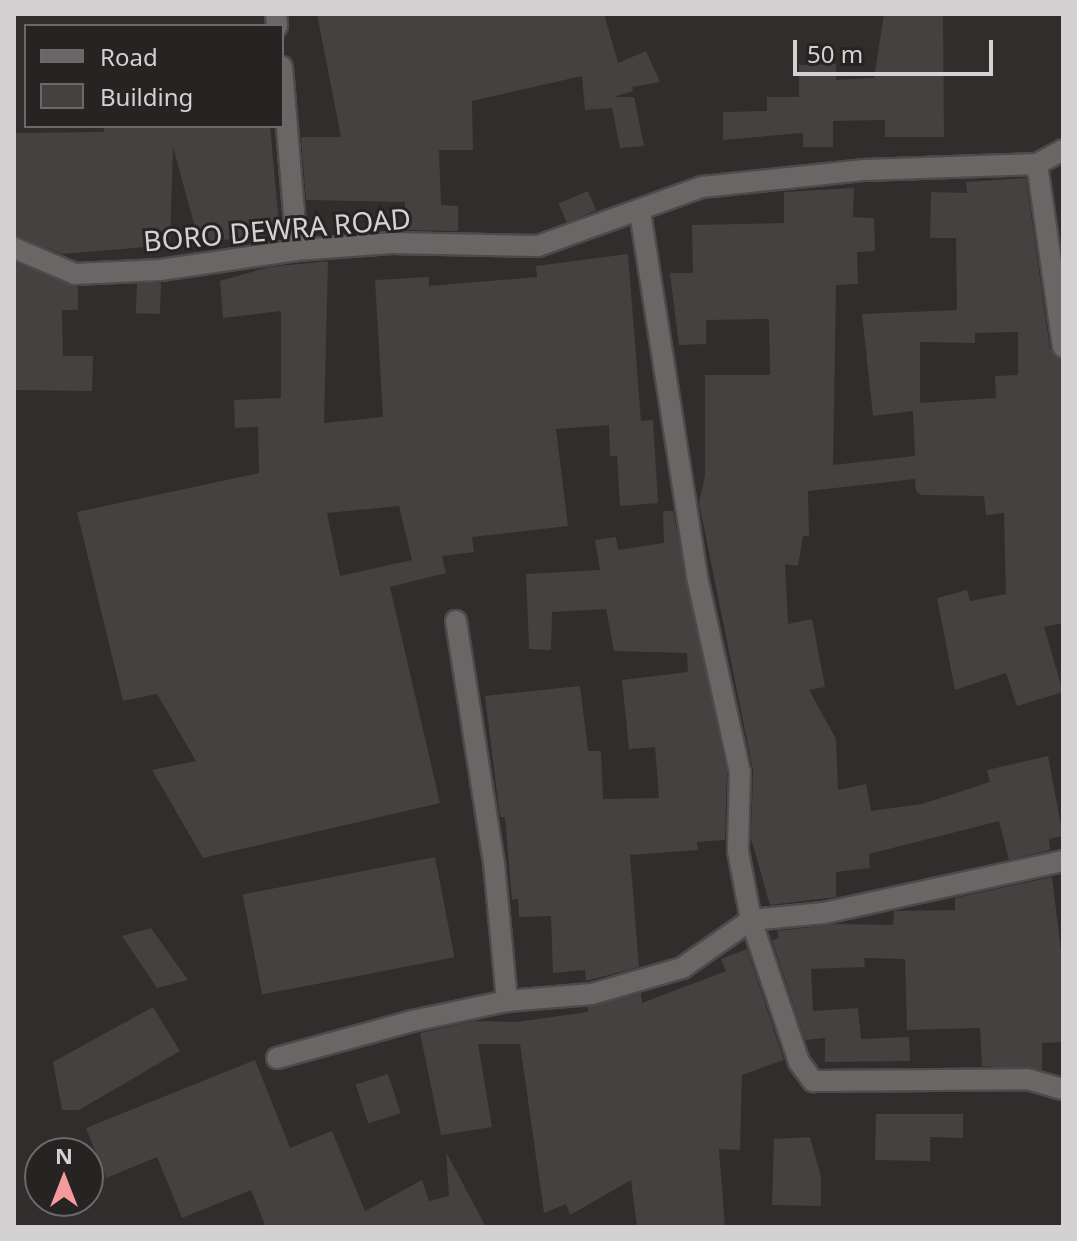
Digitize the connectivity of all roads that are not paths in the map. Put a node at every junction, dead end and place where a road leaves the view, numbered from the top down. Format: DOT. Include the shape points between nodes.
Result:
graph roads {
  1 [pos="284,91"];
  2 [pos="1063,150"];
  3 [pos="1037,164"];
  4 [pos="640,212"];
  5 [pos="14,248"];
  6 [pos="297,250"];
  7 [pos="1063,347"];
  8 [pos="456,621"];
  9 [pos="1063,861"];
  10 [pos="751,920"];
  11 [pos="507,1001"];
  12 [pos="277,1058"];
  13 [pos="1063,1089"];
  1 -- 6 [label="street"];
  2 -- 3 [label="street, BORO DEWRA ROAD"];
  3 -- 4 [label="street, BORO DEWRA ROAD" via="865,170 702,187"];
  3 -- 7 [label="street"];
  4 -- 6 [label="street, BORO DEWRA ROAD" via="538,246 392,243"];
  4 -- 10 [label="street" via="697,577 740,772 738,851"];
  5 -- 6 [label="street, BORO DEWRA ROAD" via="75,274 160,270"];
  8 -- 11 [label="street" via="494,863"];
  9 -- 10 [label="street" via="824,913"];
  10 -- 11 [label="street" via="682,968 592,994"];
  10 -- 13 [label="street" via="799,1062 813,1081 1027,1079"];
  11 -- 12 [label="street"];
}
